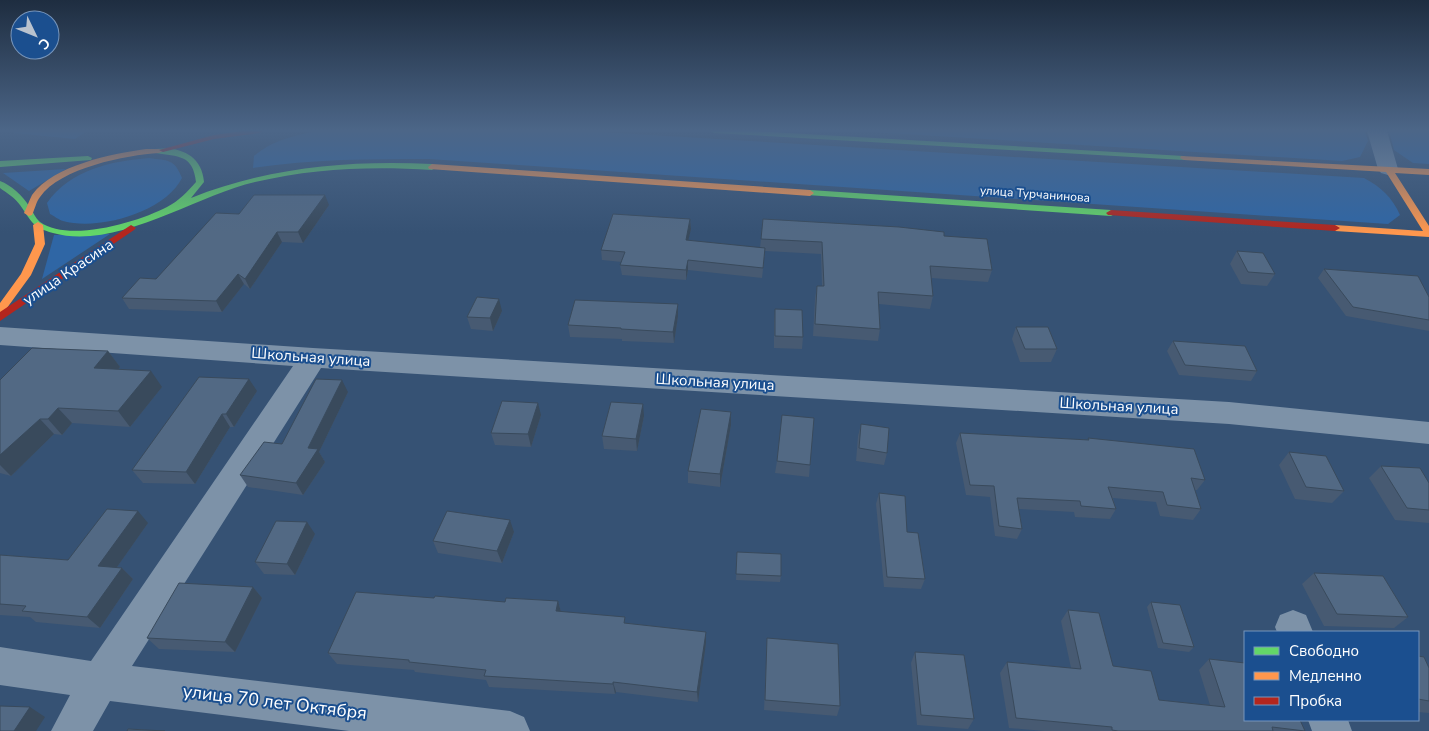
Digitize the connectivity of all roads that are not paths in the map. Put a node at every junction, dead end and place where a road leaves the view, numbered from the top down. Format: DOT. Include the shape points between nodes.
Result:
graph roads {
  1 [pos="90,165"];
  2 [pos="197,165"];
  3 [pos="205,165"];
  4 [pos="394,165"];
  5 [pos="398,165"];
  6 [pos="1319,165"];
  7 [pos="1387,165"];
  8 [pos="1388,169"];
  9 [pos="1429,172"];
  10 [pos="200,182"];
  11 [pos="0,184"];
  12 [pos="166,211"];
  13 [pos="29,214"];
  14 [pos="38,225"];
  15 [pos="135,225"];
  16 [pos="1429,234"];
  17 [pos="0,310"];
  18 [pos="0,318"];
  19 [pos="0,336"];
  20 [pos="314,358"];
  21 [pos="1429,433"];
  22 [pos="0,666"];
  23 [pos="100,681"];
  24 [pos="71,731"];
  25 [pos="510,731"];
  1 -- 13 [label="street" via="57,180 38,194"];
  2 -- 10 [label="street"];
  3 -- 10 [label="street"];
  4 -- 12 [label="street, улица Турчанинова" via="297,171 251,180"];
  5 -- 16 [label="street, улица Турчанинова"];
  6 -- 8 [label="street"];
  7 -- 8 [label="street"];
  8 -- 9 [label="street"];
  8 -- 16 [label="street"];
  10 -- 12 [label="street" via="187,198"];
  11 -- 13 [label="street" via="25,205"];
  12 -- 15 [label="street"];
  13 -- 14 [label="street"];
  14 -- 15 [label="street" via="62,233"];
  14 -- 17 [label="street, улица Красина" via="40,244 26,274"];
  15 -- 18 [label="street, улица Красина"];
  19 -- 20 [label="street, Школьная улица"];
  20 -- 21 [label="street, Школьная улица" via="1229,413"];
  20 -- 23 [label="street"];
  22 -- 23 [label="street, улица 70 лет Октября"];
  23 -- 24 [label="street"];
  23 -- 25 [label="street, улица 70 лет Октября"];
}
